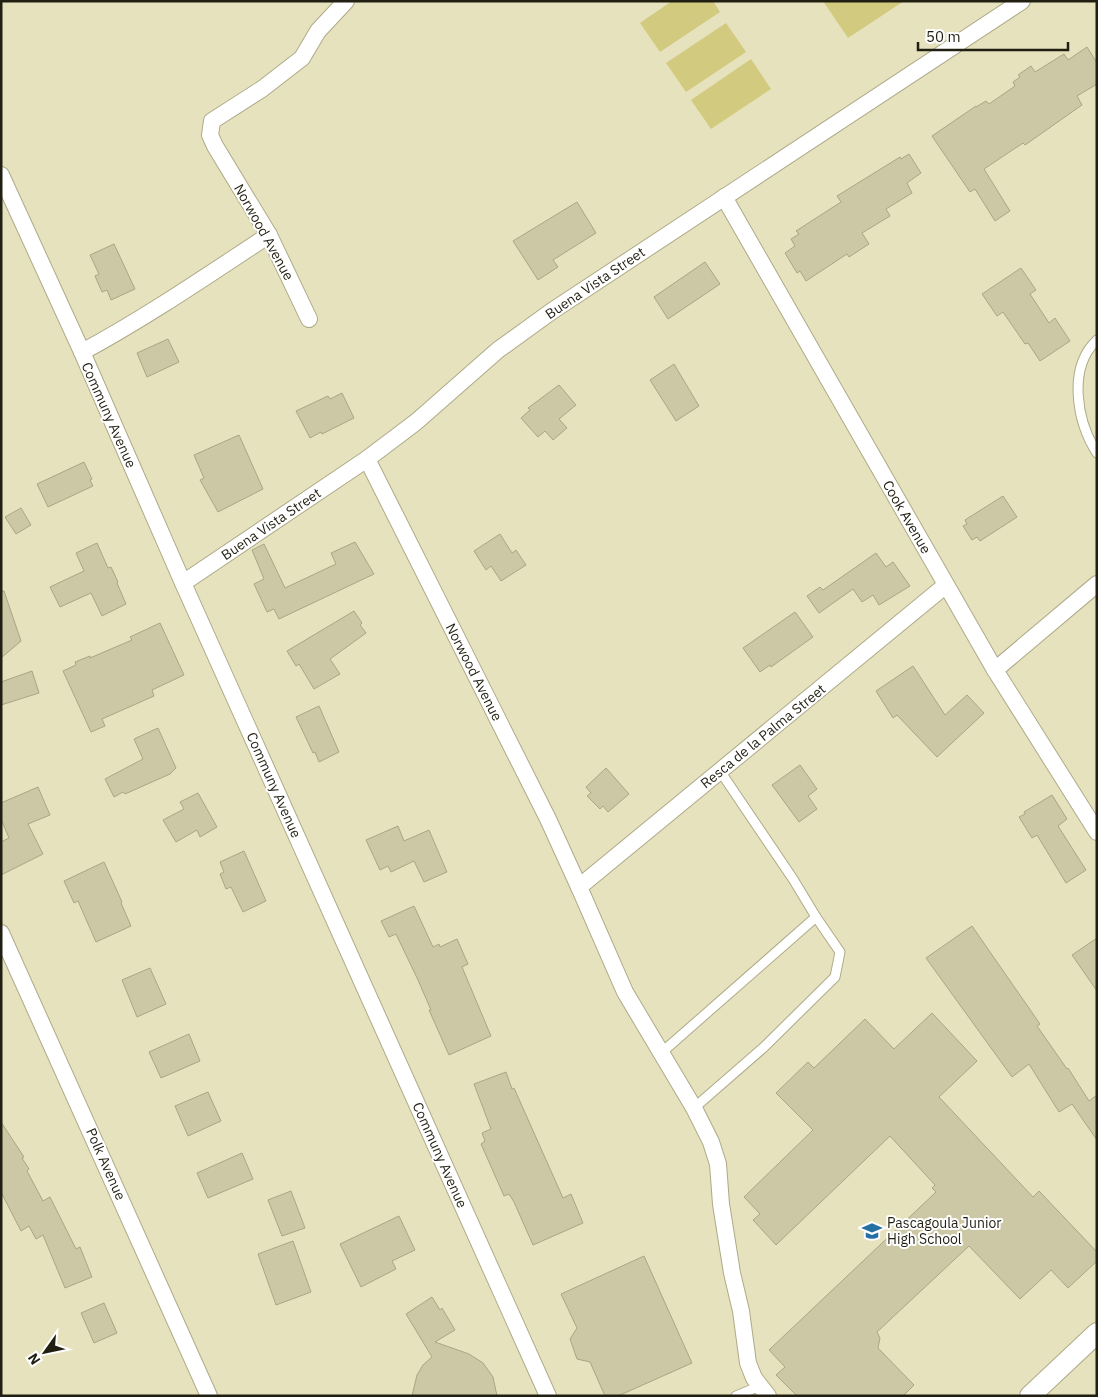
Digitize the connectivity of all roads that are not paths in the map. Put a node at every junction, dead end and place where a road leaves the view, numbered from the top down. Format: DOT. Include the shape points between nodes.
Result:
graph roads {
  1 [pos="346,1"];
  2 [pos="1022,1"];
  3 [pos="1,175"];
  4 [pos="724,197"];
  5 [pos="269,235"];
  6 [pos="309,319"];
  7 [pos="1097,340"];
  8 [pos="82,352"];
  9 [pos="1097,453"];
  10 [pos="367,459"];
  11 [pos="183,583"];
  12 [pos="1097,584"];
  13 [pos="946,586"];
  14 [pos="995,670"];
  15 [pos="720,772"];
  16 [pos="1097,832"];
  17 [pos="579,887"];
  18 [pos="816,917"];
  19 [pos="1,933"];
  20 [pos="660,1054"];
  21 [pos="694,1108"];
  22 [pos="1094,1341"];
  23 [pos="764,1391"];
  24 [pos="209,1396"];
  25 [pos="548,1396"];
  26 [pos="736,1396"];
  27 [pos="1030,1396"];
  1 -- 5 [label="street, Norwood Avenue" via="318,31 302,58 262,89 212,120 210,134"];
  2 -- 4 [label="street, Buena Vista Street"];
  3 -- 8 [label="street, Communy Avenue"];
  4 -- 10 [label="street, Buena Vista Street" via="498,350 416,422"];
  4 -- 13 [label="street, Cook Avenue"];
  5 -- 6 [label="street, Norwood Avenue"];
  5 -- 8 [label="street" via="166,303"];
  7 -- 9 [label="lane" via="1084,357 1078,380 1078,401"];
  8 -- 11 [label="street, Communy Avenue"];
  10 -- 11 [label="street, Buena Vista Street"];
  10 -- 17 [label="street, Norwood Avenue"];
  11 -- 25 [label="street, Communy Avenue"];
  12 -- 14 [label="street"];
  13 -- 14 [label="street, Cook Avenue"];
  13 -- 15 [label="street, Resca de la Palma Street"];
  14 -- 16 [label="street, Cook Avenue"];
  15 -- 17 [label="street, Resca de la Palma Street"];
  15 -- 18 [label="lane"];
  17 -- 20 [label="street, Norwood Avenue" via="625,992"];
  18 -- 20 [label="lane"];
  18 -- 21 [label="lane" via="840,952 835,977 763,1048"];
  19 -- 24 [label="street, Polk Avenue"];
  20 -- 21 [label="street, Norwood Avenue"];
  21 -- 23 [label="street, Norwood Avenue" via="718,1164 724,1224 748,1363"];
  22 -- 27 [label="street"];
  23 -- 26 [label="lane"];
}
